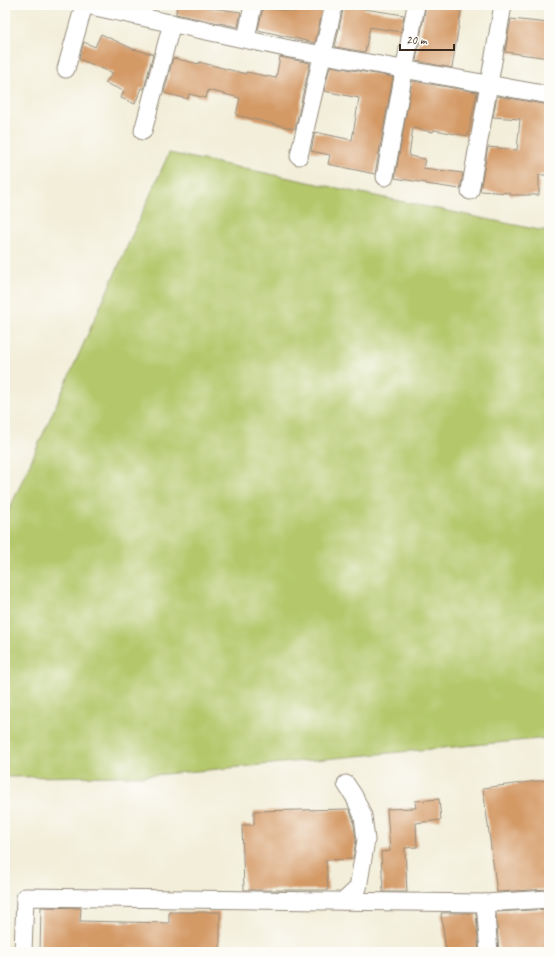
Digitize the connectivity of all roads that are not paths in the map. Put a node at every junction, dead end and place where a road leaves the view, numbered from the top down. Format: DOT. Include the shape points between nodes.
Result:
graph roads {
  1 [pos="85,5"];
  2 [pos="253,5"];
  3 [pos="334,5"];
  4 [pos="416,5"];
  5 [pos="503,5"];
  6 [pos="172,23"];
  7 [pos="246,39"];
  8 [pos="322,55"];
  9 [pos="66,70"];
  10 [pos="404,70"];
  11 [pos="489,84"];
  12 [pos="549,95"];
  13 [pos="143,131"];
  14 [pos="299,156"];
  15 [pos="385,178"];
  16 [pos="470,191"];
  17 [pos="346,784"];
  18 [pos="549,899"];
  19 [pos="344,901"];
  20 [pos="485,904"];
  21 [pos="23,952"];
  22 [pos="489,952"];
  1 -- 6 [label="street"];
  1 -- 9 [label="street"];
  2 -- 7 [label="street"];
  3 -- 8 [label="street"];
  4 -- 10 [label="street"];
  5 -- 11 [label="street"];
  6 -- 7 [label="street"];
  6 -- 13 [label="street"];
  7 -- 8 [label="street"];
  8 -- 10 [label="street"];
  8 -- 14 [label="street"];
  10 -- 11 [label="street"];
  10 -- 15 [label="street"];
  11 -- 12 [label="street"];
  11 -- 16 [label="street"];
  17 -- 19 [label="street" via="363,816 366,840 358,888"];
  18 -- 20 [label="street"];
  19 -- 20 [label="street"];
  19 -- 21 [label="street" via="25,897"];
  20 -- 22 [label="street"];
}
